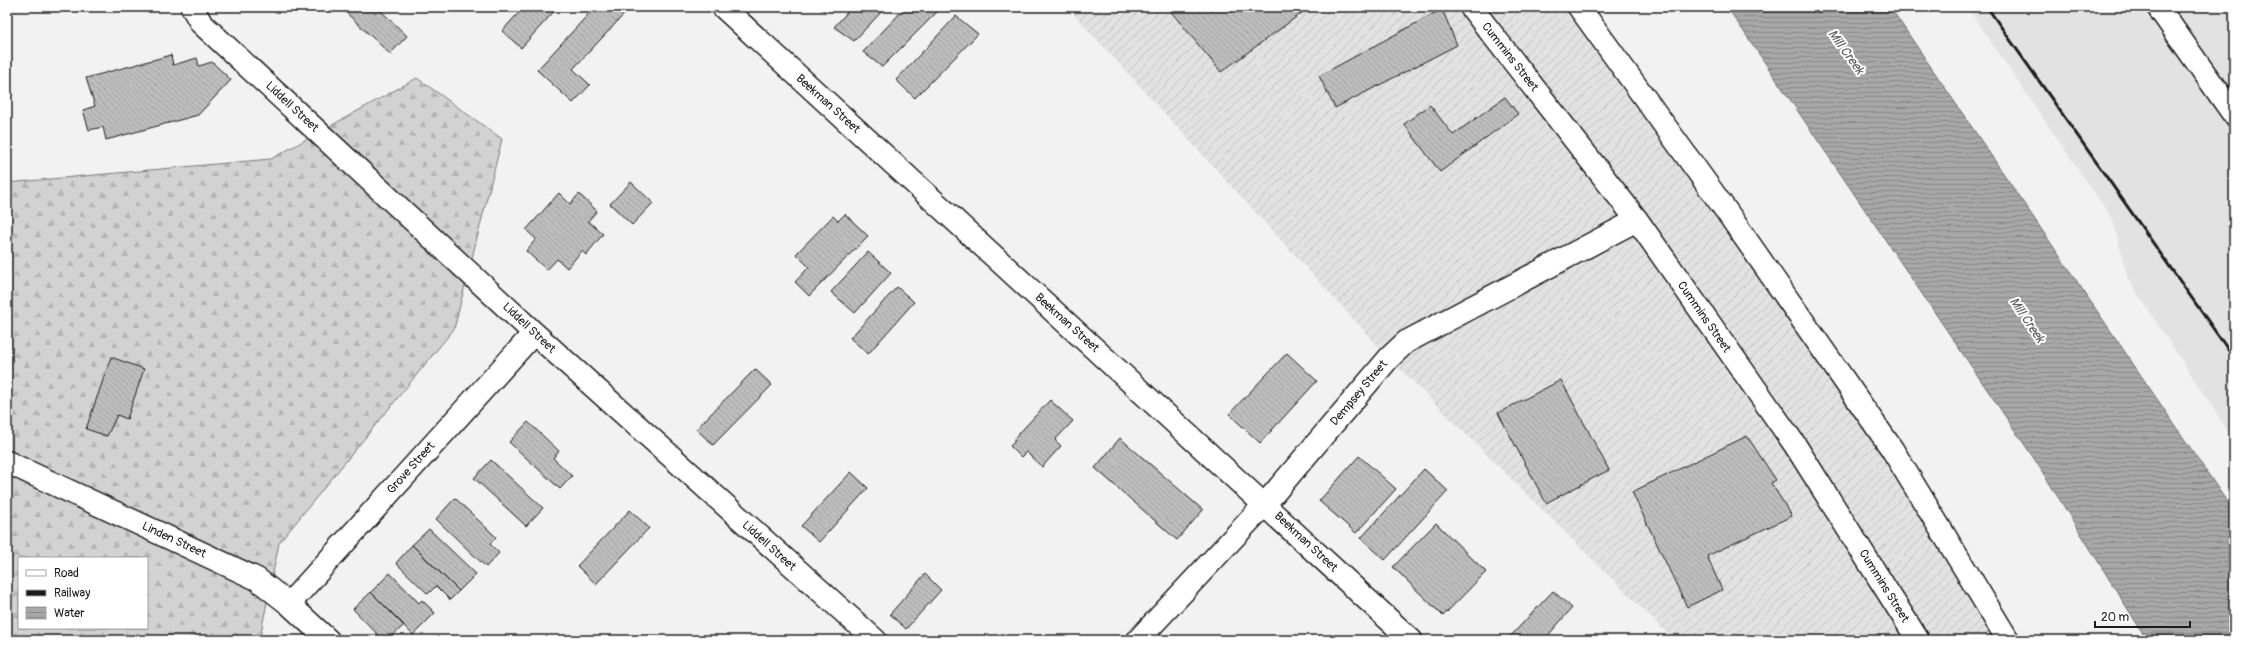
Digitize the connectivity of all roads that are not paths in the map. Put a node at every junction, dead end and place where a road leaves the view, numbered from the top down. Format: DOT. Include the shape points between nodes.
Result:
graph roads {
  1 [pos="192,7"];
  2 [pos="722,7"];
  3 [pos="1471,7"];
  4 [pos="1580,7"];
  5 [pos="2158,7"];
  6 [pos="2234,115"];
  7 [pos="1637,220"];
  8 [pos="534,333"];
  9 [pos="7,462"];
  10 [pos="1265,504"];
  11 [pos="289,604"];
  12 [pos="328,640"];
  13 [pos="875,640"];
  14 [pos="1138,640"];
  15 [pos="1411,640"];
  16 [pos="1918,640"];
  17 [pos="2008,640"];
  1 -- 8 [label="street, Liddell Street" via="201,23"];
  2 -- 10 [label="street, Beekman Street"];
  3 -- 7 [label="street, Cummins Street"];
  4 -- 17 [label="street" via="1892,449"];
  5 -- 6 [label="street"];
  7 -- 10 [label="street, Dempsey Street" via="1406,342 1389,358"];
  7 -- 16 [label="street, Cummins Street" via="1794,445"];
  8 -- 11 [label="street, Grove Street"];
  8 -- 13 [label="street, Liddell Street"];
  9 -- 11 [label="street, Linden Street" via="256,579"];
  10 -- 14 [label="street, Dempsey Street"];
  10 -- 15 [label="street, Beekman Street"];
  11 -- 12 [label="street, Linden Street"];
}
